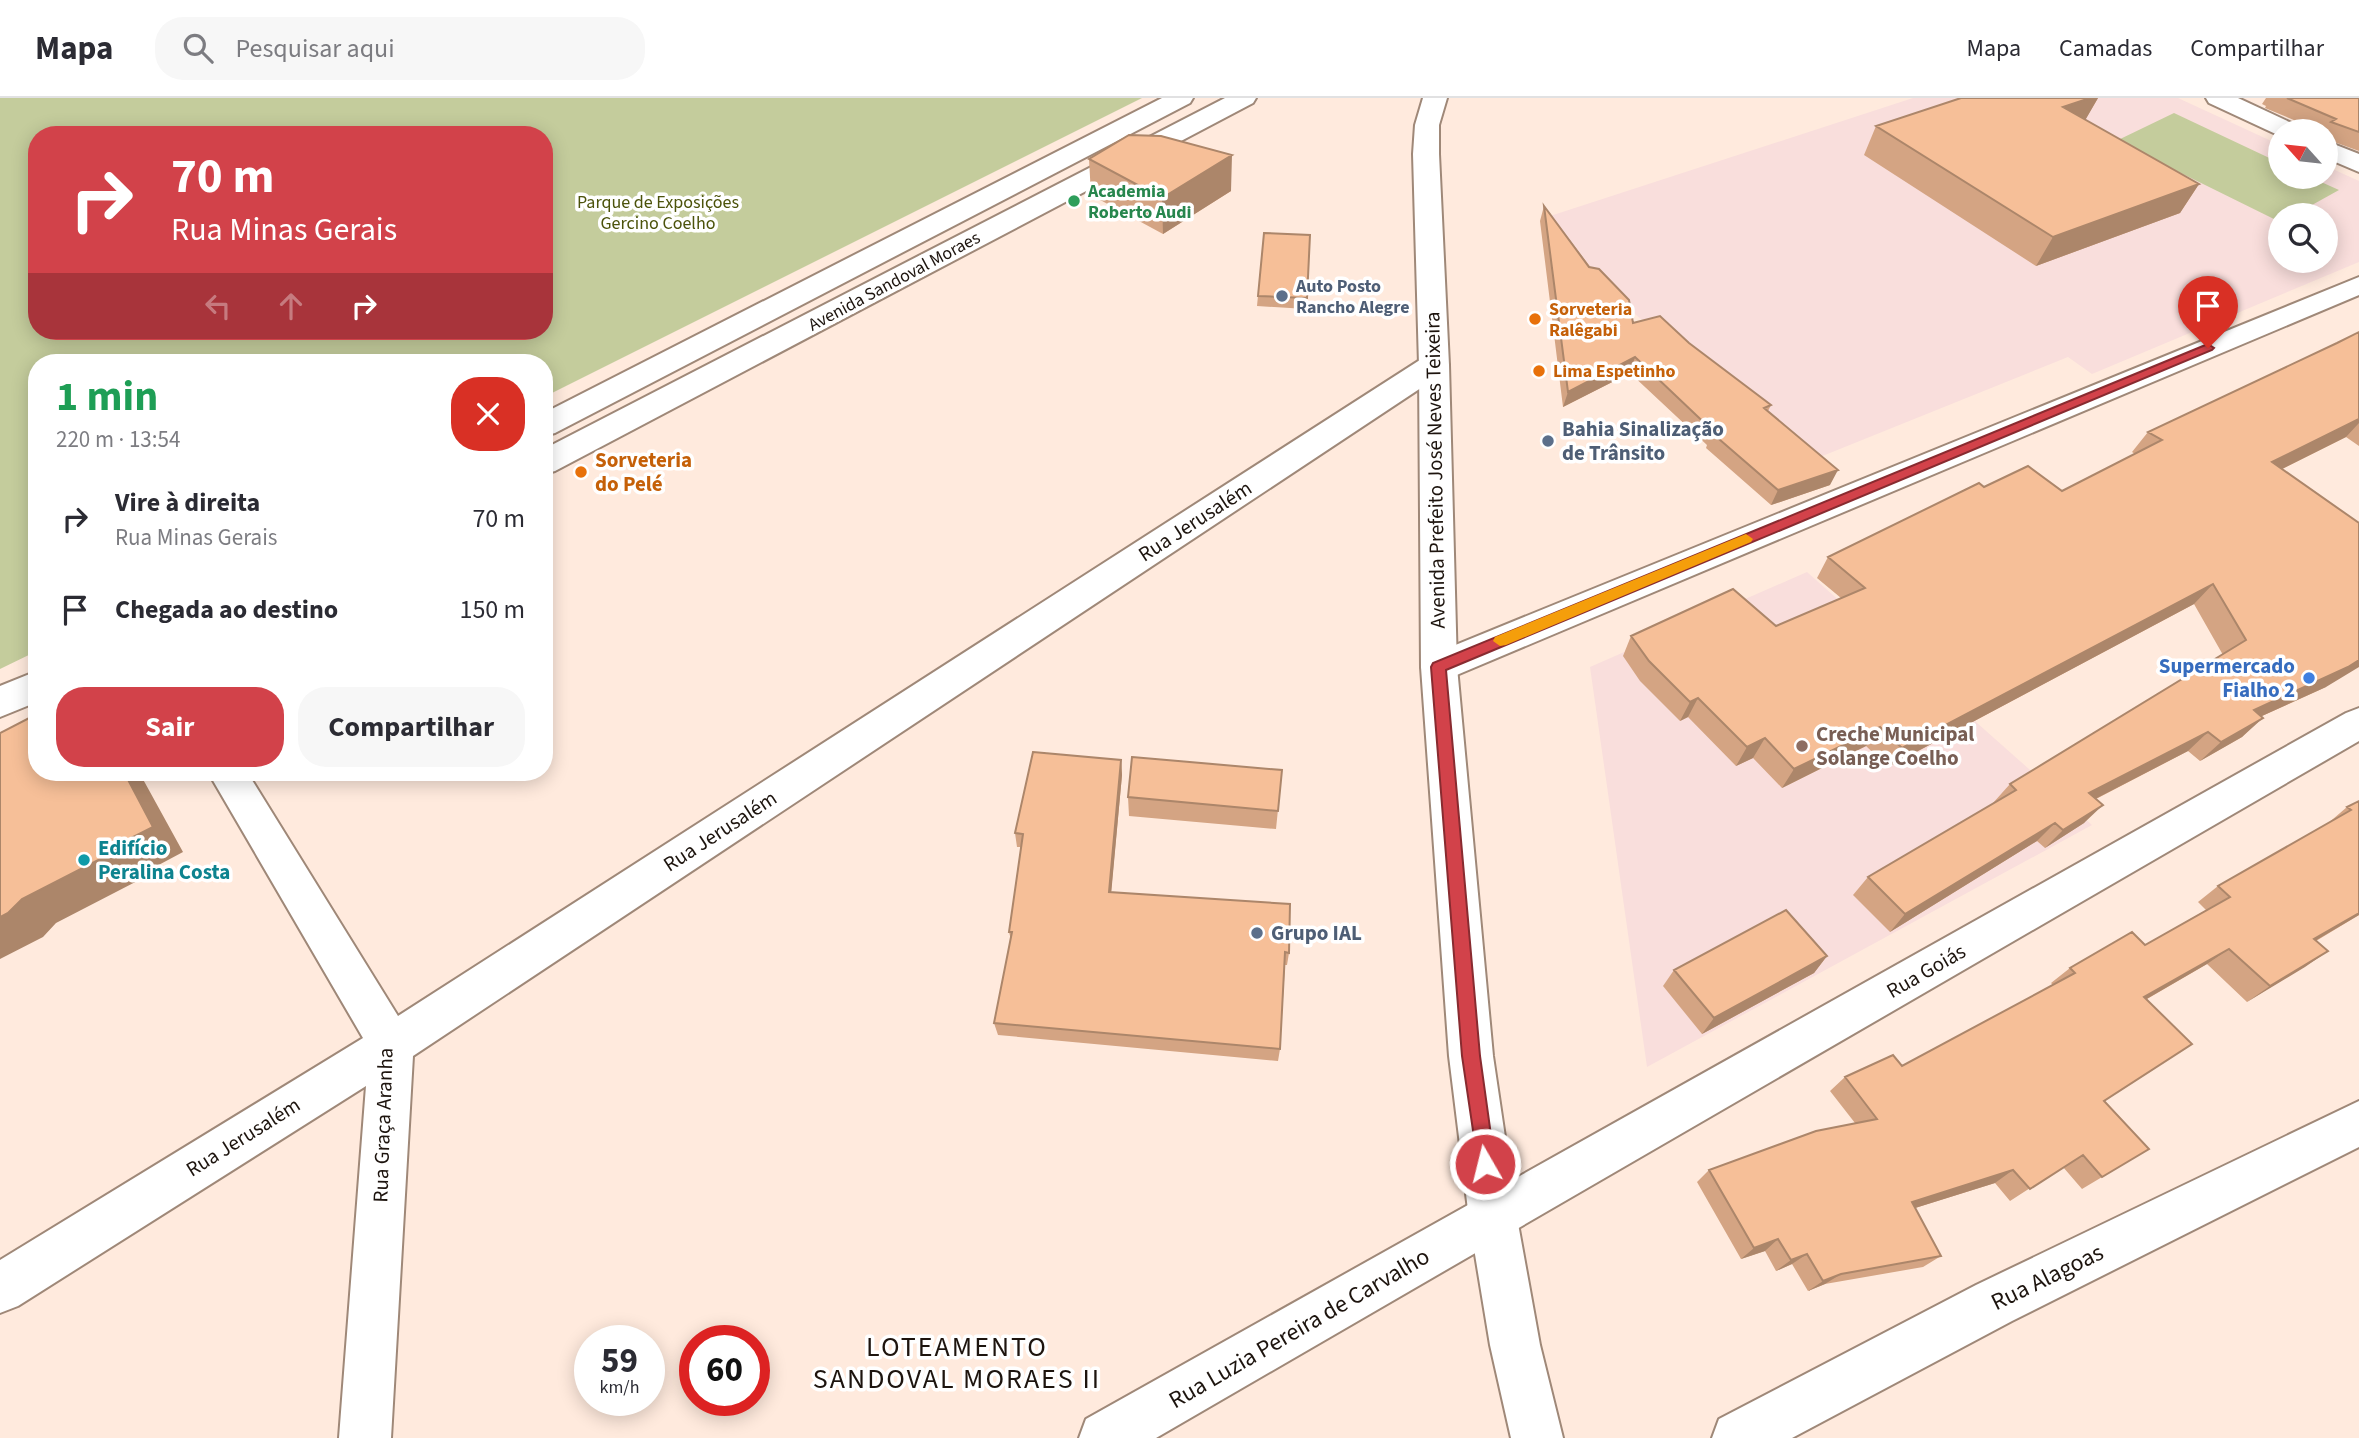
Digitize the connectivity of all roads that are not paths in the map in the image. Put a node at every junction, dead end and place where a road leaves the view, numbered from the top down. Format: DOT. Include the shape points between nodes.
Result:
graph roads {
  1 [pos="1181,98"];
  2 [pos="1244,98"];
  3 [pos="2218,98"];
  4 [pos="1425,107"];
  5 [pos="2268,121"];
  6 [pos="2338,154"];
  7 [pos="2359,164"];
  8 [pos="2359,285"];
  9 [pos="1434,365"];
  10 [pos="553,421"];
  11 [pos="553,458"];
  12 [pos="1439,667"];
  13 [pos="28,689"];
  14 [pos="0,703"];
  15 [pos="2359,723"];
  16 [pos="232,781"];
  17 [pos="391,1045"];
  18 [pos="2359,1123"];
  19 [pos="1493,1218"];
  20 [pos="0,1288"];
  21 [pos="365,1438"];
  22 [pos="1105,1438"];
  23 [pos="1537,1438"];
  24 [pos="1738,1438"];
  1 -- 10 [label="street, Avenida Sandoval Moraes"];
  2 -- 11 [label="street, Avenida Sandoval Moraes"];
  3 -- 5 [label="street"];
  4 -- 9 [label="street, Avenida Prefeito José Neves Teixeira"];
  6 -- 7 [label="street"];
  8 -- 12 [label="street"];
  9 -- 12 [label="street, Avenida Prefeito José Neves Teixeira"];
  9 -- 17 [label="street, Rua Jerusalém"];
  12 -- 19 [label="street, Avenida Prefeito José Neves Teixeira" via="1471,1056"];
  13 -- 14 [label="street"];
  15 -- 19 [label="street, Rua Goiás"];
  16 -- 17 [label="street, Rua Graça Aranha"];
  17 -- 20 [label="street, Rua Jerusalém"];
  17 -- 21 [label="street, Rua Graça Aranha"];
  18 -- 24 [label="street, Rua Alagoas" via="1994,1303"];
  19 -- 22 [label="street, Rua Luzia Pereira de Carvalho"];
  19 -- 23 [label="street, Avenida Prefeito José Neves Teixeira"];
}
